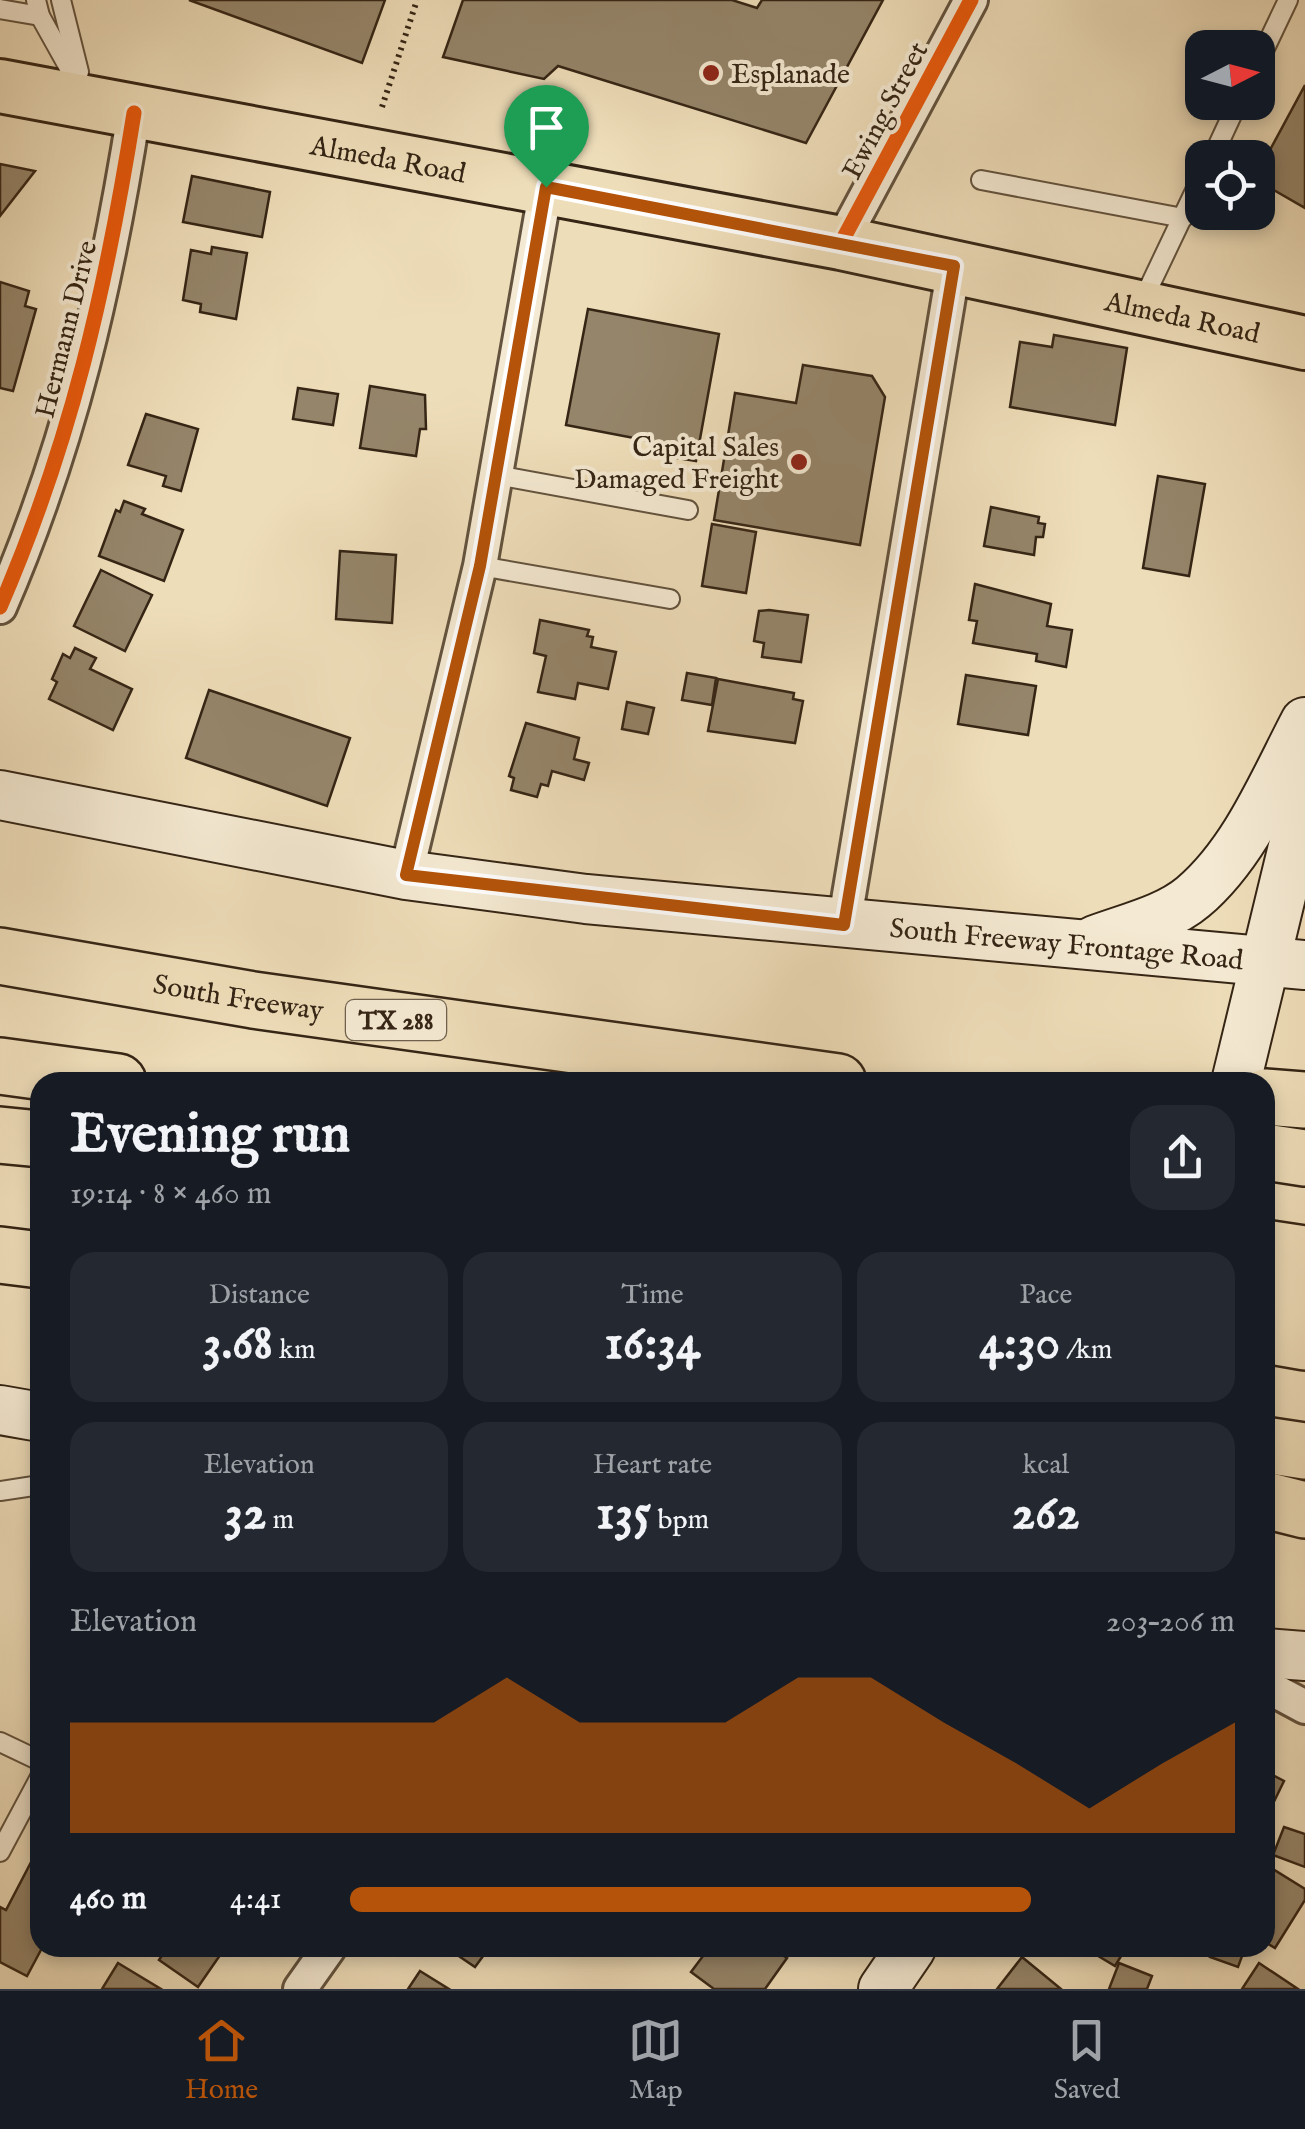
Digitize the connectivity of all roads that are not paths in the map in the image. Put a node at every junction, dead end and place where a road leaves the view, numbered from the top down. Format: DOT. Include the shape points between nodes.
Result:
graph roads {
  1 [pos="62,0"];
  2 [pos="971,0"];
  3 [pos="1288,0"];
  4 [pos="38,8"];
  5 [pos="0,9"];
  6 [pos="1273,30"];
  7 [pos="0,86"];
  8 [pos="111,107"];
  9 [pos="981,180"];
  10 [pos="546,187"];
  11 [pos="1185,212"];
  12 [pos="1182,218"];
  13 [pos="840,243"];
  14 [pos="954,266"];
  15 [pos="1140,307"];
  16 [pos="1305,343"];
  17 [pos="496,475"];
  18 [pos="688,510"];
  19 [pos="480,566"];
  20 [pos="670,599"];
  21 [pos="0,608"];
  22 [pos="1305,722"];
  23 [pos="0,795"];
  24 [pos="1305,796"];
  25 [pos="406,875"];
  26 [pos="844,925"];
  27 [pos="1081,945"];
  28 [pos="0,956"];
  29 [pos="1286,962"];
  30 [pos="1242,1062"];
  31 [pos="0,1066"];
  32 [pos="44,1072"];
  33 [pos="767,1072"];
  34 [pos="1275,1098"];
  35 [pos="1305,1100"];
  36 [pos="0,1135"];
  37 [pos="30,1139"];
  38 [pos="1275,1154"];
  39 [pos="1305,1158"];
  40 [pos="1275,1250"];
  41 [pos="1305,1254"];
  42 [pos="0,1255"];
  43 [pos="30,1259"];
  44 [pos="0,1273"];
  45 [pos="30,1274"];
  46 [pos="1275,1298"];
  47 [pos="1305,1302"];
  48 [pos="1275,1337"];
  49 [pos="1305,1342"];
  50 [pos="0,1410"];
  51 [pos="30,1415"];
  52 [pos="1275,1446"];
  53 [pos="1305,1451"];
  54 [pos="30,1487"];
  55 [pos="0,1492"];
  56 [pos="1275,1502"];
  57 [pos="1305,1510"];
  58 [pos="0,1742"];
  59 [pos="30,1756"];
  60 [pos="30,1795"];
  61 [pos="0,1852"];
  62 [pos="323,1957"];
  63 [pos="905,1957"];
  64 [pos="300,1989"];
  65 [pos="883,1989"];
  1 -- 8 [label="lane" via="61,12"];
  2 -- 13 [label="street, Ewing Street"];
  3 -- 6 [label="lane"];
  4 -- 5 [label="lane"];
  4 -- 8 [label="lane"];
  7 -- 8 [label="main road, Almeda Road"];
  8 -- 10 [label="main road, Almeda Road"];
  8 -- 21 [label="street, Hermann Drive" via="110,263 82,383"];
  9 -- 12 [label="lane"];
  10 -- 13 [label="main road, Almeda Road"];
  10 -- 17 [label="street"];
  11 -- 12 [label="lane"];
  12 -- 15 [label="lane"];
  13 -- 14 [label="main road, Almeda Road"];
  14 -- 15 [label="main road, Almeda Road"];
  14 -- 26 [label="street"];
  15 -- 16 [label="main road, Almeda Road"];
  17 -- 18 [label="lane"];
  17 -- 19 [label="street"];
  19 -- 20 [label="lane"];
  19 -- 25 [label="street"];
  22 -- 27 [label="main road" via="1232,853 1192,898"];
  23 -- 25 [label="main road, South Freeway Frontage Road"];
  24 -- 29 [label="main road"];
  25 -- 26 [label="main road, South Freeway Frontage Road"];
  26 -- 27 [label="main road, South Freeway Frontage Road"];
  27 -- 29 [label="main road, South Freeway Frontage Road"];
  28 -- 33 [label="highway, South Freeway / TX 288" via="253,1000"];
  29 -- 30 [label="main road"];
  31 -- 32 [label="highway"];
  34 -- 35 [label="highway"];
  36 -- 37 [label="highway"];
  38 -- 39 [label="highway"];
  40 -- 41 [label="highway"];
  42 -- 43 [label="highway"];
  44 -- 45 [label="highway"];
  46 -- 47 [label="highway"];
  48 -- 49 [label="highway"];
  50 -- 51 [label="main road"];
  52 -- 53 [label="highway"];
  54 -- 55 [label="lane"];
  56 -- 57 [label="highway"];
  58 -- 59 [label="lane"];
  60 -- 61 [label="lane"];
  62 -- 64 [label="street"];
  63 -- 65 [label="main road"];
}
